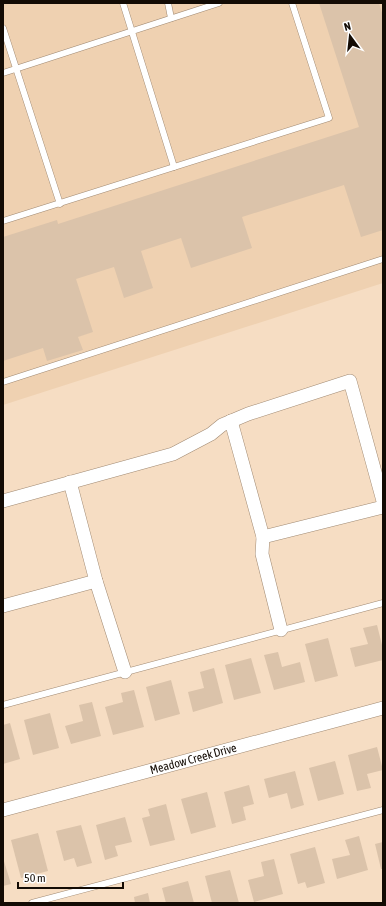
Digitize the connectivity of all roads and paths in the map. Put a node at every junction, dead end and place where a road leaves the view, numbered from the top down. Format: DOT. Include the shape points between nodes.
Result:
graph roads {
  1 [pos="122,3"];
  2 [pos="168,3"];
  3 [pos="219,3"];
  4 [pos="292,3"];
  5 [pos="171,18"];
  6 [pos="3,28"];
  7 [pos="131,31"];
  8 [pos="16,68"];
  9 [pos="3,73"];
  10 [pos="174,168"];
  11 [pos="60,204"];
  12 [pos="3,221"];
  13 [pos="383,258"];
  14 [pos="3,382"];
  15 [pos="231,421"];
  16 [pos="70,482"];
  17 [pos="3,501"];
  18 [pos="383,501"];
  19 [pos="383,507"];
  20 [pos="263,537"];
  21 [pos="96,581"];
  22 [pos="383,603"];
  23 [pos="3,606"];
  24 [pos="281,630"];
  25 [pos="125,672"];
  26 [pos="3,705"];
  27 [pos="383,708"];
  28 [pos="3,810"];
  29 [pos="383,810"];
  30 [pos="32,903"];
  1 -- 7 [label="lane"];
  2 -- 5 [label="lane"];
  3 -- 5 [label="lane"];
  4 -- 10 [label="lane" via="329,118"];
  5 -- 7 [label="lane"];
  6 -- 8 [label="lane"];
  7 -- 8 [label="lane"];
  7 -- 10 [label="lane"];
  8 -- 9 [label="lane"];
  8 -- 11 [label="lane"];
  10 -- 11 [label="lane"];
  11 -- 12 [label="lane"];
  13 -- 14 [label="lane"];
  15 -- 16 [label="street" via="173,454"];
  15 -- 18 [label="street" via="350,381"];
  15 -- 20 [label="street"];
  16 -- 17 [label="street"];
  16 -- 21 [label="street"];
  19 -- 20 [label="street"];
  20 -- 24 [label="street" via="262,554"];
  21 -- 23 [label="street"];
  21 -- 25 [label="street"];
  22 -- 24 [label="lane"];
  24 -- 25 [label="lane"];
  25 -- 26 [label="lane"];
  27 -- 28 [label="street, Meadow Creek Drive"];
  29 -- 30 [label="lane"];
}
